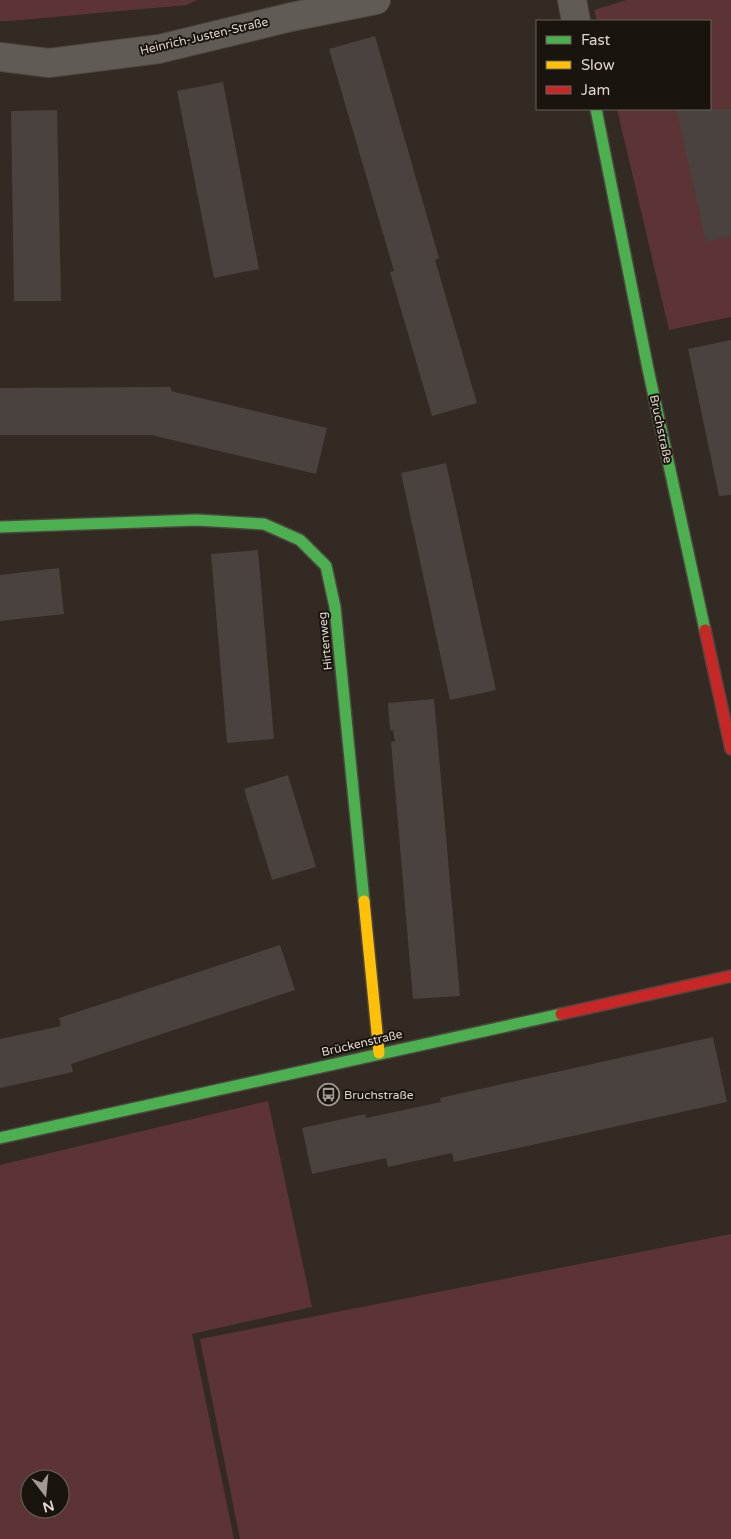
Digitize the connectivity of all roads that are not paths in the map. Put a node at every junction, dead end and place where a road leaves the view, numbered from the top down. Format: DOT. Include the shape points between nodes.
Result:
graph roads {
  1 [pos="376,0"];
  2 [pos="572,0"];
  3 [pos="576,20"];
  4 [pos="0,57"];
  5 [pos="596,110"];
  6 [pos="0,527"];
  7 [pos="731,749"];
  8 [pos="731,976"];
  9 [pos="379,1053"];
  10 [pos="0,1138"];
  1 -- 4 [label="street, Heinrich-Justen-Straße" via="159,49 49,63"];
  2 -- 3 [label="street"];
  5 -- 7 [label="street, Bruchstraße" via="650,379"];
  6 -- 9 [label="street, Hirtenweg" via="197,520 264,524 300,540 326,566 336,607"];
  8 -- 9 [label="street, Brückenstraße"];
  9 -- 10 [label="street, Brückenstraße"];
}
